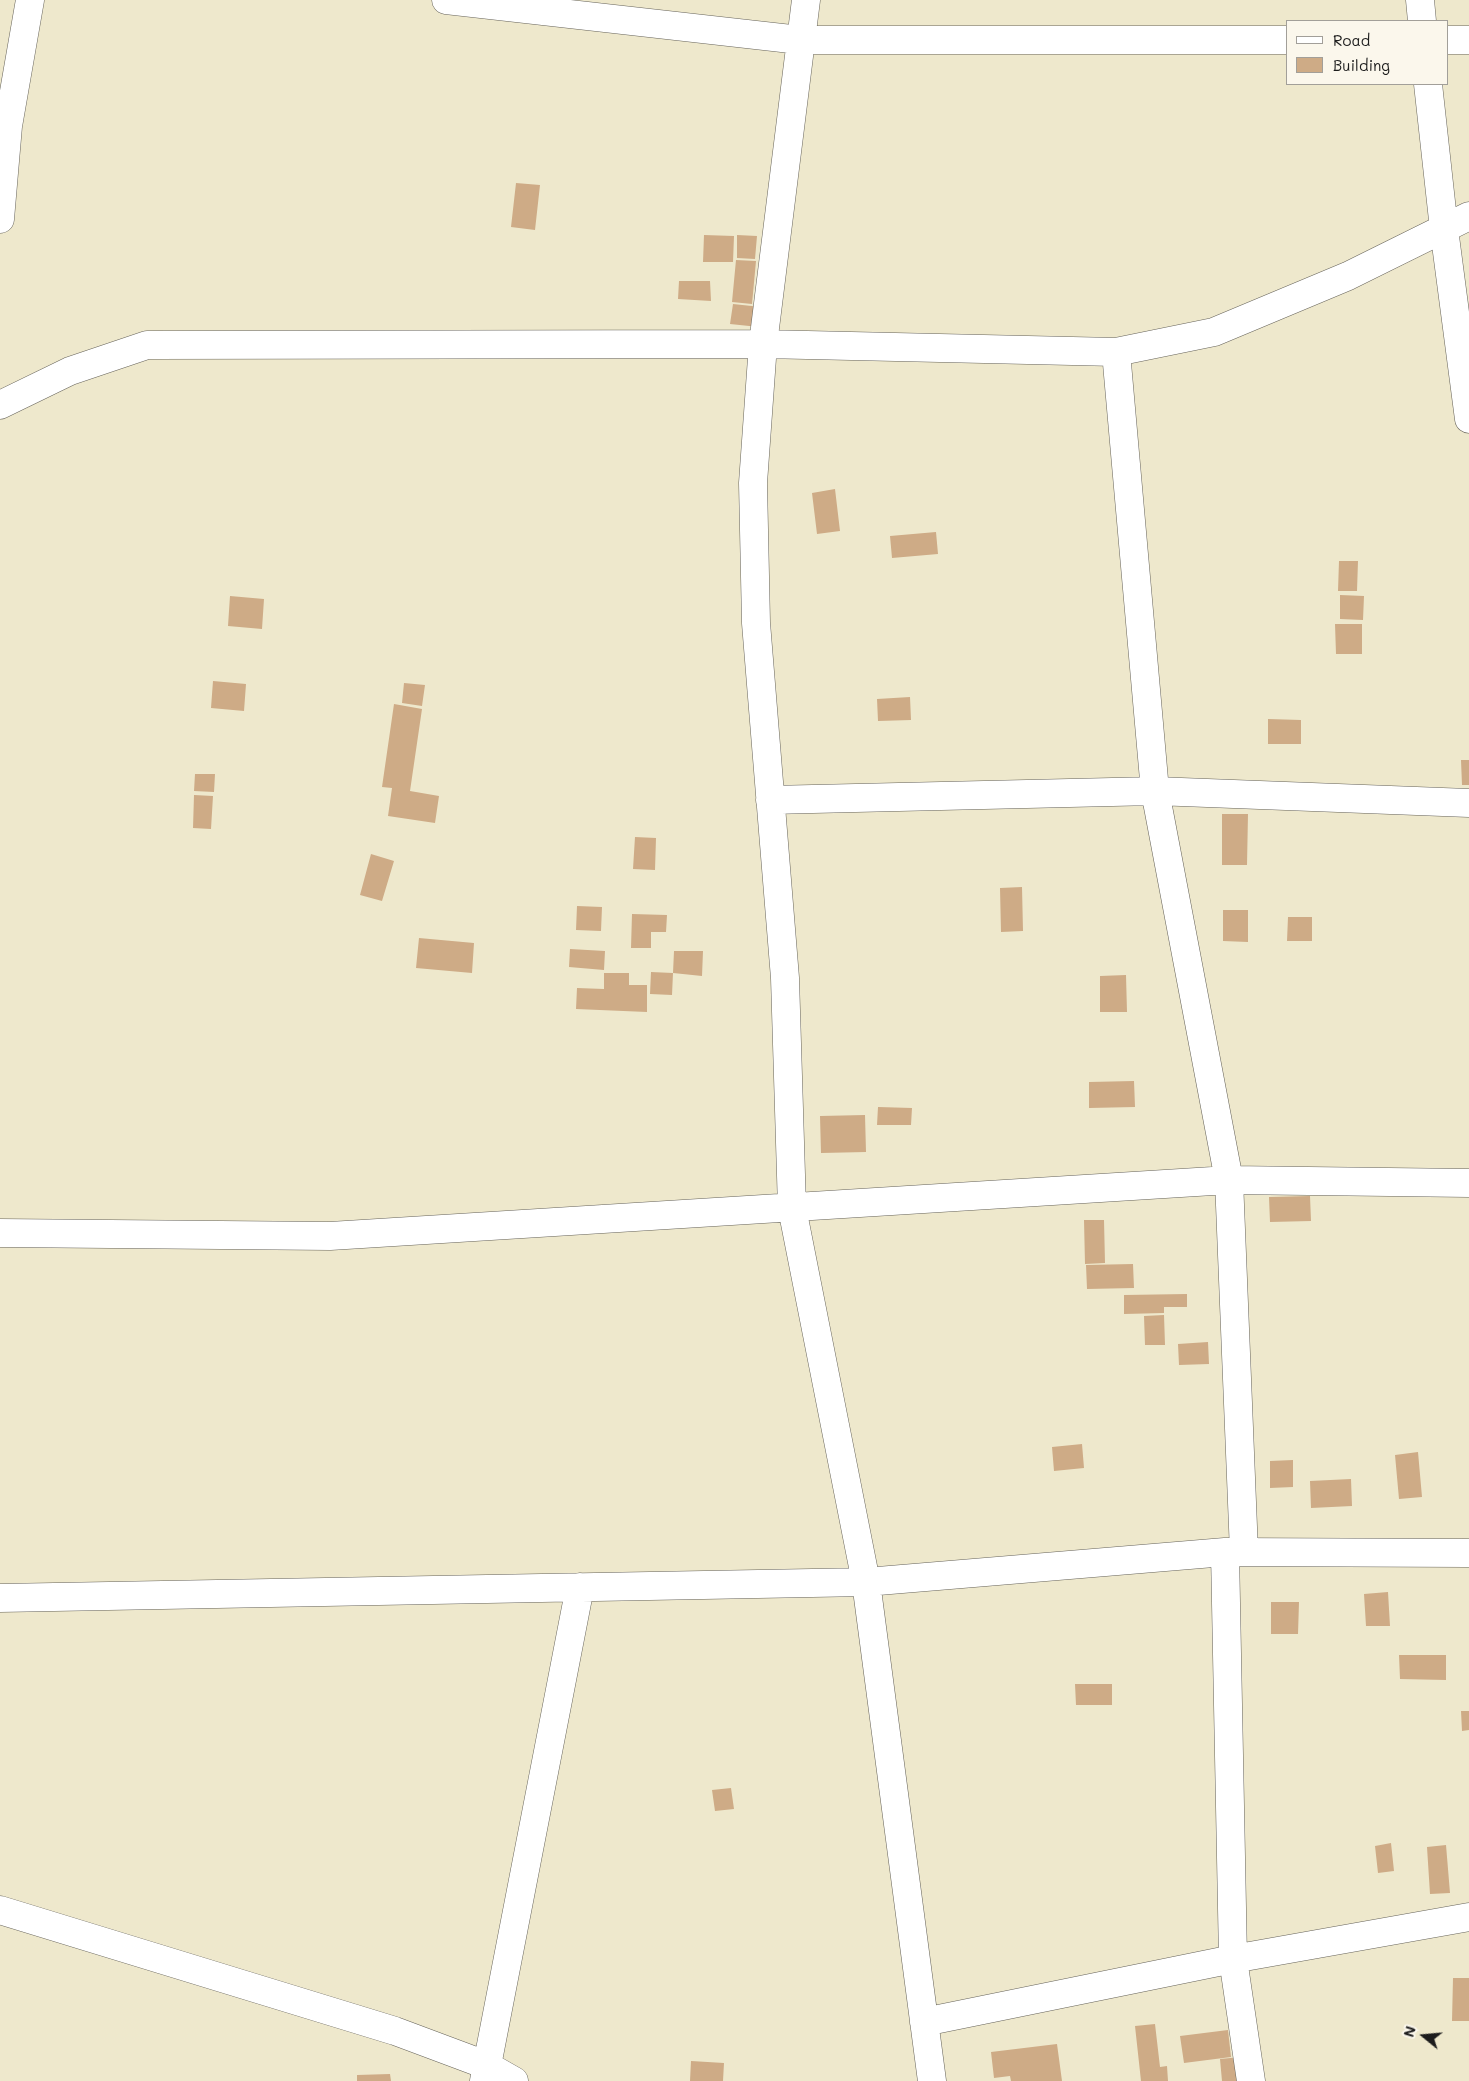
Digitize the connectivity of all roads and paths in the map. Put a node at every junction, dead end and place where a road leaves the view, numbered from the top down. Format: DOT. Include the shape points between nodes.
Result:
graph roads {
  1 [pos="30,0"];
  2 [pos="446,0"];
  3 [pos="806,0"];
  4 [pos="1420,0"];
  5 [pos="1422,20"];
  6 [pos="800,40"];
  7 [pos="1286,40"];
  8 [pos="1449,40"];
  9 [pos="1469,40"];
  10 [pos="1428,85"];
  11 [pos="1469,216"];
  12 [pos="0,219"];
  13 [pos="1444,229"];
  14 [pos="763,344"];
  15 [pos="1116,352"];
  16 [pos="0,405"];
  17 [pos="1469,417"];
  18 [pos="1155,791"];
  19 [pos="770,800"];
  20 [pos="1469,803"];
  21 [pos="1229,1180"];
  22 [pos="1469,1183"];
  23 [pos="792,1208"];
  24 [pos="0,1233"];
  25 [pos="1234,1552"];
  26 [pos="1469,1553"];
  27 [pos="866,1582"];
  28 [pos="580,1587"];
  29 [pos="0,1598"];
  30 [pos="0,1910"];
  31 [pos="1469,1917"];
  32 [pos="1232,1959"];
  33 [pos="924,2022"];
  34 [pos="485,2073"];
  35 [pos="514,2081"];
  36 [pos="932,2081"];
  37 [pos="1251,2081"];
  1 -- 12 [label="street" via="8,126"];
  2 -- 6 [label="street"];
  3 -- 6 [label="street"];
  4 -- 5 [label="street"];
  6 -- 7 [label="street"];
  6 -- 14 [label="street"];
  8 -- 9 [label="street"];
  10 -- 13 [label="street"];
  11 -- 13 [label="street"];
  13 -- 15 [label="street" via="1348,276 1214,332"];
  13 -- 17 [label="street"];
  14 -- 15 [label="street"];
  14 -- 16 [label="street" via="147,345 70,371"];
  14 -- 19 [label="street" via="753,483 756,623"];
  15 -- 18 [label="street"];
  18 -- 19 [label="street"];
  18 -- 20 [label="street"];
  18 -- 21 [label="street"];
  19 -- 23 [label="street" via="785,978"];
  21 -- 22 [label="street"];
  21 -- 23 [label="street"];
  21 -- 25 [label="street"];
  23 -- 24 [label="street" via="330,1236"];
  23 -- 27 [label="street"];
  25 -- 26 [label="street"];
  25 -- 27 [label="street"];
  25 -- 32 [label="street"];
  27 -- 28 [label="street"];
  27 -- 33 [label="street"];
  28 -- 29 [label="street"];
  28 -- 34 [label="street"];
  30 -- 34 [label="street" via="395,2031"];
  31 -- 32 [label="street"];
  32 -- 33 [label="street"];
  32 -- 37 [label="street"];
  33 -- 36 [label="street"];
  34 -- 35 [label="street"];
}
